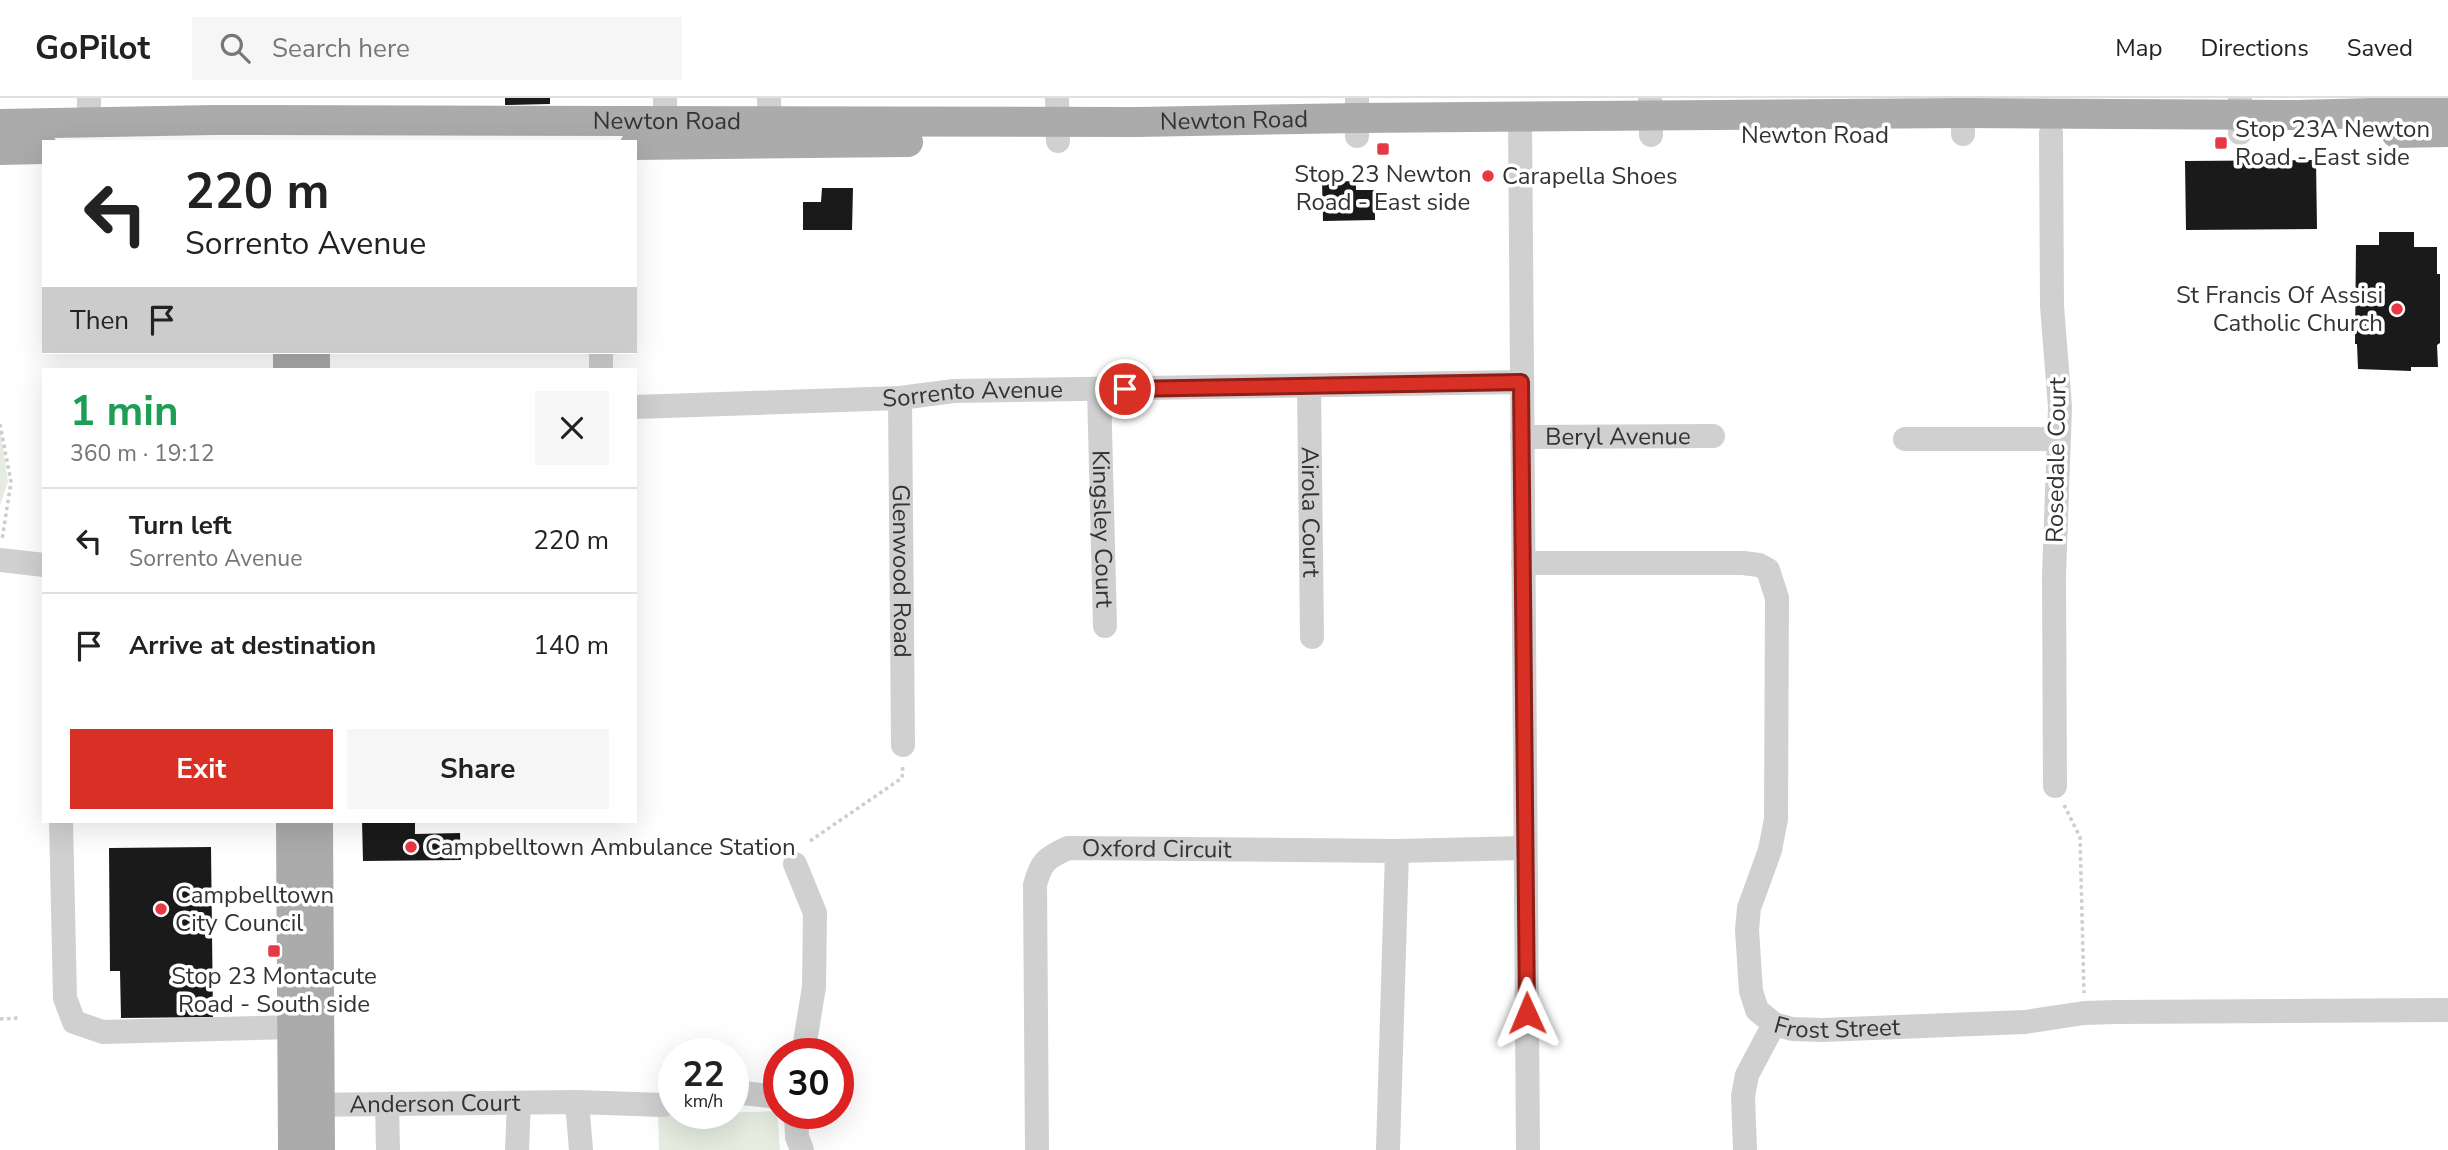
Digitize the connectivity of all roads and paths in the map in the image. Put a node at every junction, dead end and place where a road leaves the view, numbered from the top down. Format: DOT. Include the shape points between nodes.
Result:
graph roads {
  1 [pos="255,98"];
  2 [pos="348,98"];
  3 [pos="89,110"];
  4 [pos="665,110"];
  5 [pos="2448,111"];
  6 [pos="1963,115"];
  7 [pos="2240,115"];
  8 [pos="1357,117"];
  9 [pos="1650,117"];
  10 [pos="214,120"];
  11 [pos="300,120"];
  12 [pos="1058,120"];
  13 [pos="384,121"];
  14 [pos="770,121"];
  15 [pos="0,124"];
  16 [pos="1520,127"];
  17 [pos="598,131"];
  18 [pos="2448,132"];
  19 [pos="2051,133"];
  20 [pos="637,145"];
  21 [pos="0,149"];
  22 [pos="42,149"];
  23 [pos="1521,382"];
  24 [pos="1310,386"];
  25 [pos="1099,390"];
  26 [pos="900,398"];
  27 [pos="637,407"];
  28 [pos="0,424"];
  29 [pos="1713,436"];
  30 [pos="1522,437"];
  31 [pos="1905,439"];
  32 [pos="2058,439"];
  33 [pos="0,551"];
  34 [pos="0,560"];
  35 [pos="1522,564"];
  36 [pos="42,565"];
  37 [pos="1105,626"];
  38 [pos="1312,637"];
  39 [pos="904,746"];
  40 [pos="2055,786"];
  41 [pos="61,823"];
  42 [pos="291,823"];
  43 [pos="318,823"];
  44 [pos="810,841"];
  45 [pos="1525,848"];
  46 [pos="1397,851"];
  47 [pos="795,864"];
  48 [pos="2448,1010"];
  49 [pos="2084,1013"];
  50 [pos="19,1018"];
  51 [pos="0,1019"];
  52 [pos="1774,1024"];
  53 [pos="293,1027"];
  54 [pos="806,1038"];
  55 [pos="577,1102"];
  56 [pos="519,1103"];
  57 [pos="387,1104"];
  58 [pos="306,1105"];
  59 [pos="658,1105"];
  60 [pos="797,1129"];
  61 [pos="293,1150"];
  62 [pos="320,1150"];
  63 [pos="388,1150"];
  64 [pos="517,1150"];
  65 [pos="581,1150"];
  66 [pos="802,1150"];
  67 [pos="1037,1150"];
  68 [pos="1388,1150"];
  69 [pos="1528,1150"];
  70 [pos="1745,1150"];
  1 -- 10 [label="main road"];
  2 -- 13 [label="main road"];
  3 -- 10 [label="main road, Newton Road"];
  3 -- 15 [label="main road, Newton Road"];
  4 -- 14 [label="main road, Newton Road"];
  4 -- 17 [label="main road, Newton Road"];
  5 -- 7 [label="main road, Newton Road"];
  6 -- 7 [label="main road, Newton Road"];
  6 -- 9 [label="main road, Newton Road"];
  6 -- 19 [label="main road, Newton Road"];
  7 -- 18 [label="main road, Newton Road"];
  7 -- 19 [label="main road, Newton Road"];
  8 -- 12 [label="main road, Newton Road"];
  8 -- 16 [label="main road, Newton Road"];
  9 -- 16 [label="main road, Newton Road"];
  10 -- 11 [label="main road, Newton Road"];
  11 -- 13 [label="main road, Newton Road"];
  12 -- 14 [label="main road, Newton Road"];
  13 -- 17 [label="main road, Newton Road"];
  14 -- 20 [label="main road, Newton Road"];
  16 -- 23 [label="street"];
  19 -- 32 [label="street, Rosedale Court"];
  21 -- 22 [label="main road"];
  23 -- 24 [label="street, Sorrento Avenue"];
  23 -- 30 [label="street"];
  24 -- 25 [label="street, Sorrento Avenue"];
  24 -- 38 [label="street, Airola Court"];
  25 -- 26 [label="street, Sorrento Avenue" via="954,391"];
  25 -- 37 [label="street, Kingsley Court"];
  26 -- 27 [label="street, Sorrento Avenue"];
  26 -- 39 [label="street, Glenwood Road"];
  28 -- 33 [label="path" via="11,482"];
  29 -- 30 [label="street, Beryl Avenue"];
  30 -- 35 [label="street"];
  31 -- 32 [label="street"];
  32 -- 40 [label="street, Rosedale Court"];
  34 -- 36 [label="street"];
  35 -- 45 [label="street"];
  35 -- 52 [label="street, Frost Street" via="1743,562 1768,570 1777,598 1776,819 1749,908 1747,930 1751,991 1757,1010"];
  39 -- 44 [label="path" via="902,778"];
  40 -- 49 [label="path" via="2080,837"];
  41 -- 53 [label="street" via="65,998 74,1022 103,1032"];
  42 -- 53 [label="main road"];
  43 -- 58 [label="main road"];
  45 -- 46 [label="street, Oxford Circuit"];
  45 -- 69 [label="street"];
  46 -- 67 [label="street, Oxford Circuit" via="1068,848 1052,855 1040,866 1035,885"];
  46 -- 68 [label="street"];
  47 -- 54 [label="street" via="814,913 814,987"];
  48 -- 49 [label="street, Frost Street"];
  49 -- 52 [label="street, Frost Street" via="1968,1025 1822,1030"];
  50 -- 51 [label="path"];
  52 -- 70 [label="street" via="1747,1075"];
  53 -- 58 [label="main road"];
  55 -- 56 [label="street, Anderson Court"];
  55 -- 59 [label="street, Anderson Court"];
  55 -- 65 [label="street"];
  56 -- 57 [label="street, Anderson Court"];
  56 -- 64 [label="street"];
  57 -- 58 [label="street, Anderson Court"];
  57 -- 63 [label="street"];
  58 -- 61 [label="main road"];
  58 -- 62 [label="main road"];
  60 -- 66 [label="street"];
}
